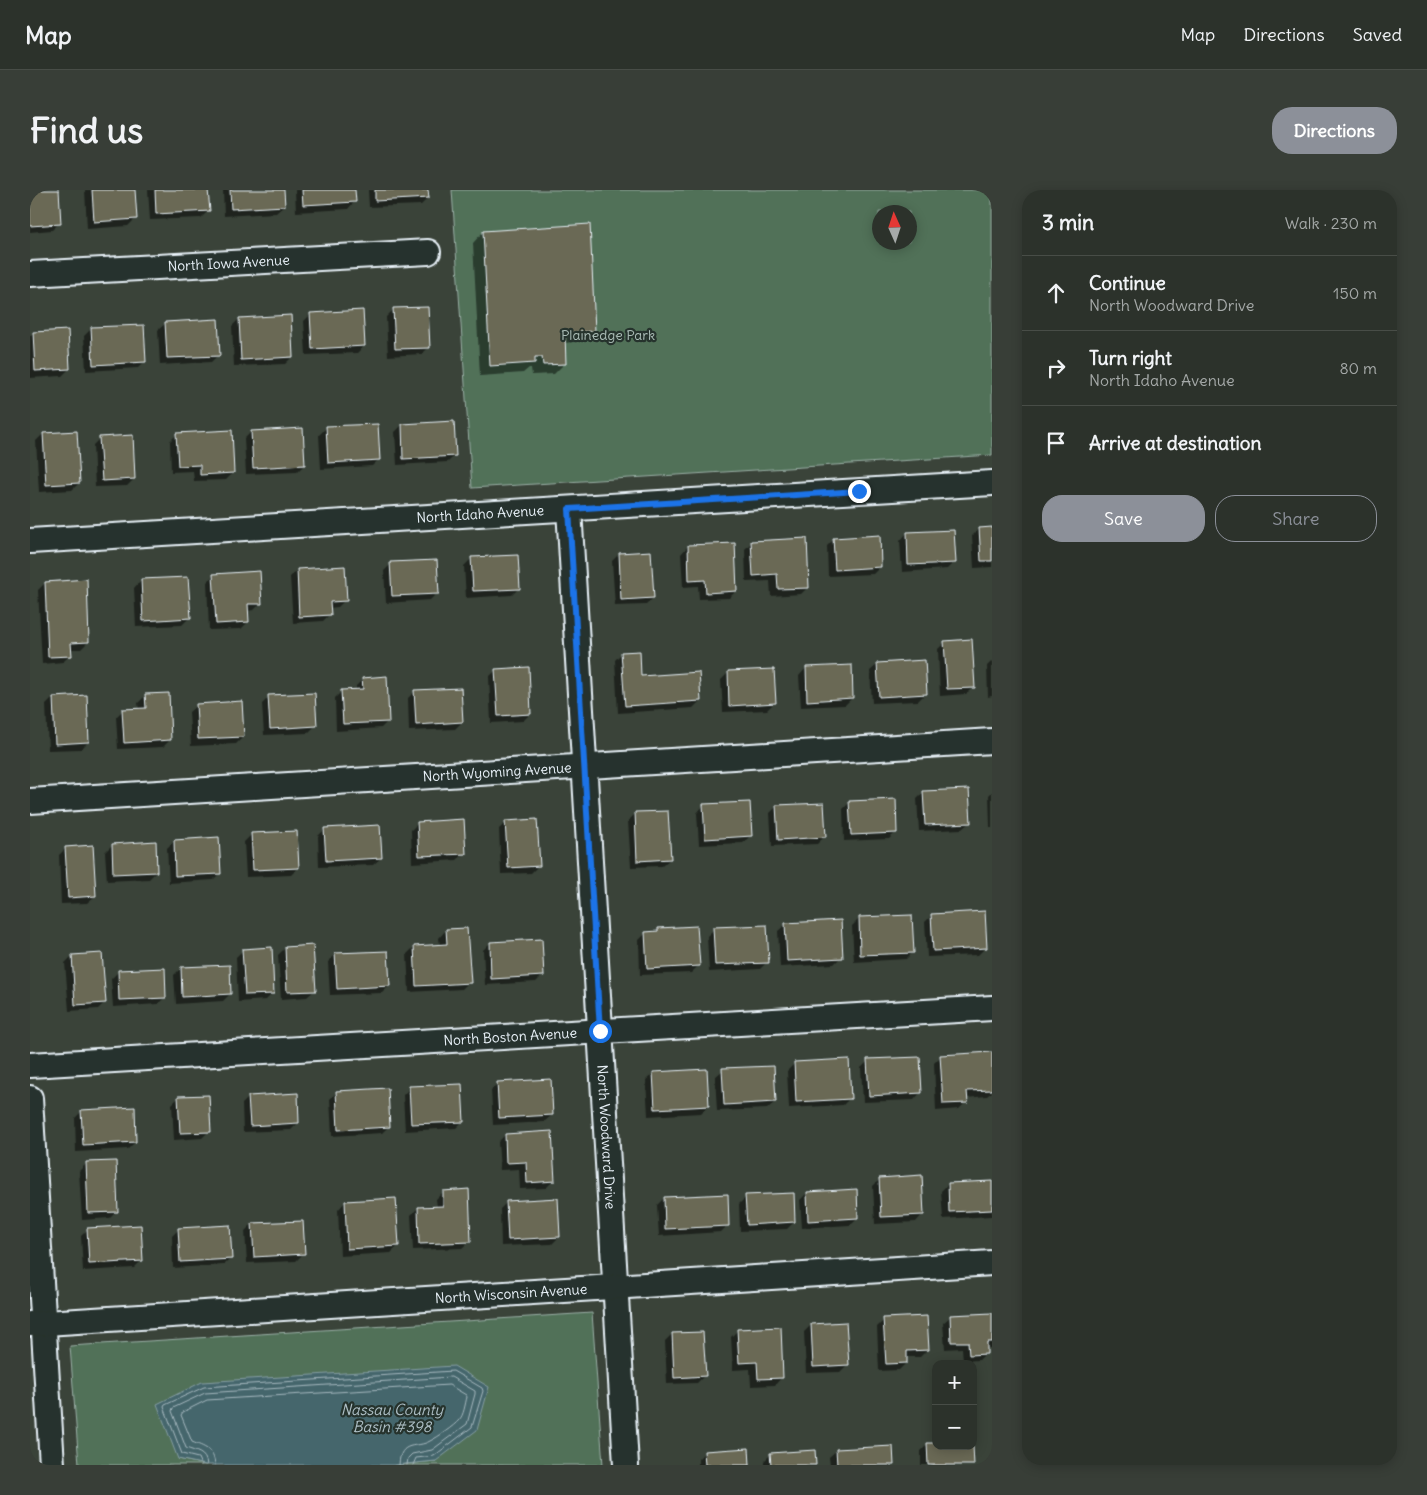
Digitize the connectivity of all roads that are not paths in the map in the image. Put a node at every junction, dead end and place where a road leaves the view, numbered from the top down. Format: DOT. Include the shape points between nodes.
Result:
graph roads {
  1 [pos="428,252"];
  2 [pos="30,274"];
  3 [pos="992,483"];
  4 [pos="569,509"];
  5 [pos="30,541"];
  6 [pos="992,741"];
  7 [pos="583,766"];
  8 [pos="30,801"];
  9 [pos="992,1008"];
  10 [pos="600,1031"];
  11 [pos="30,1065"];
  12 [pos="30,1098"];
  13 [pos="992,1263"];
  14 [pos="616,1287"];
  15 [pos="37,1323"];
  16 [pos="52,1465"];
  17 [pos="626,1465"];
  1 -- 2 [label="street, North Iowa Avenue"];
  3 -- 4 [label="street, North Idaho Avenue"];
  4 -- 5 [label="street, North Idaho Avenue"];
  4 -- 7 [label="street, North Woodward Drive"];
  6 -- 7 [label="street, North Wyoming Avenue"];
  7 -- 8 [label="street, North Wyoming Avenue"];
  7 -- 10 [label="street, North Woodward Drive"];
  9 -- 10 [label="street, North Boston Avenue"];
  10 -- 11 [label="street, North Boston Avenue"];
  10 -- 14 [label="street, North Woodward Drive"];
  12 -- 15 [label="street"];
  13 -- 14 [label="street, North Wisconsin Avenue"];
  14 -- 15 [label="street, North Wisconsin Avenue"];
  14 -- 17 [label="street, North Woodward Drive"];
  15 -- 16 [label="street"];
}
